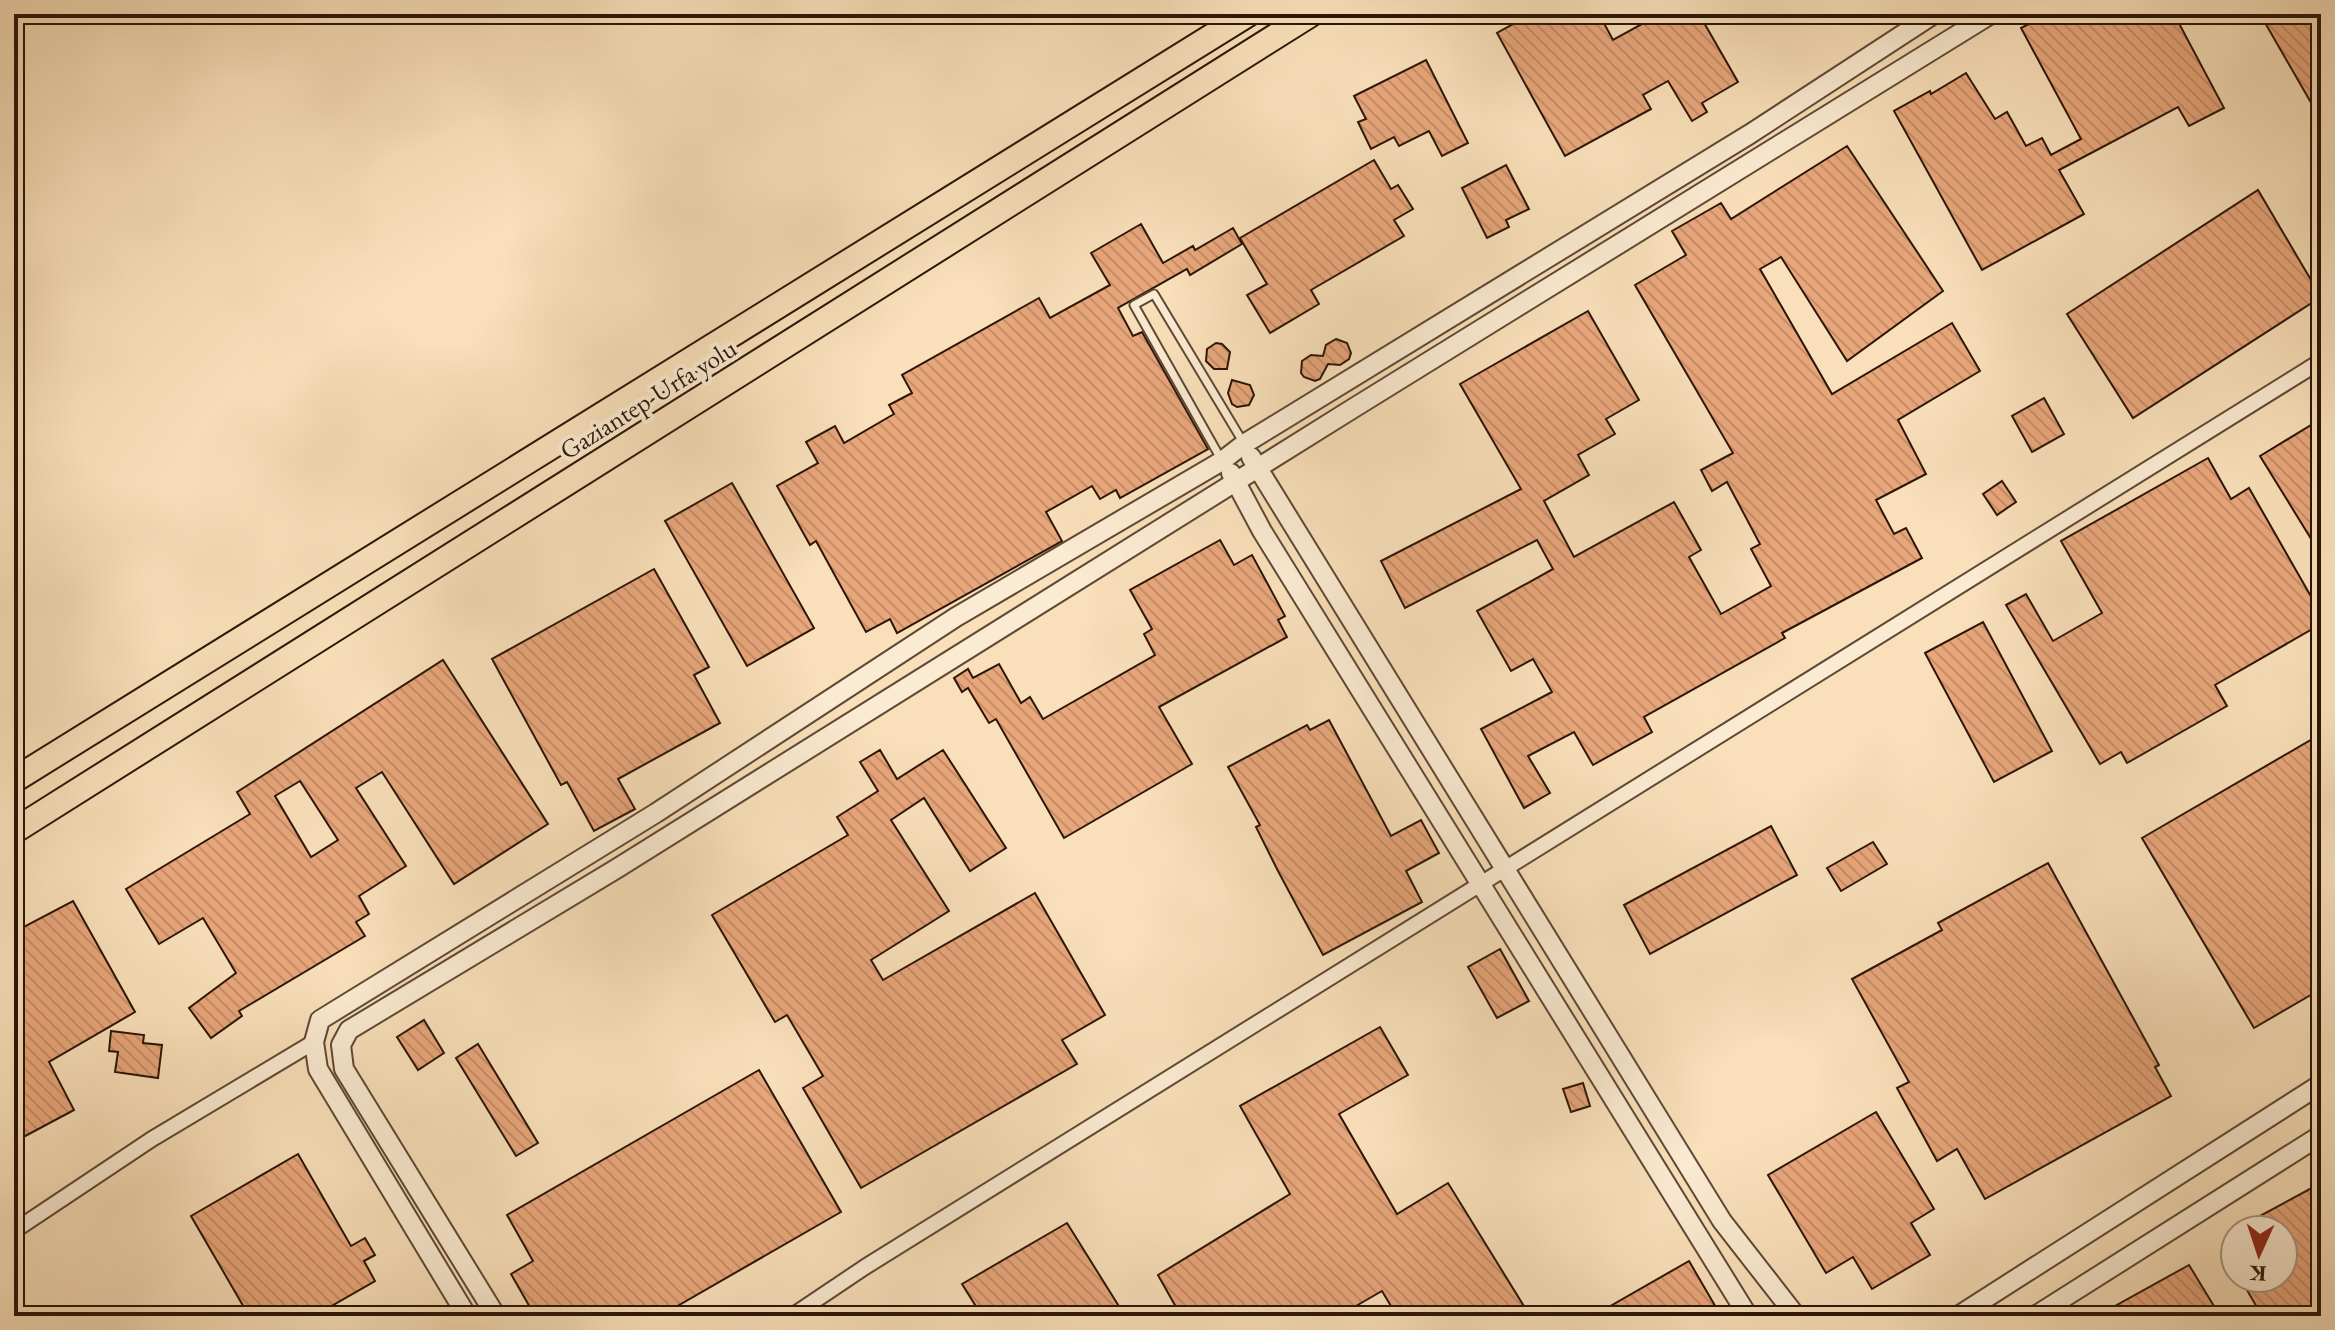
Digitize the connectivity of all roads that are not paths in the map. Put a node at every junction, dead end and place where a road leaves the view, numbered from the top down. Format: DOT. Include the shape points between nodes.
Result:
graph roads {
  1 [pos="1248,14"];
  2 [pos="1311,14"];
  3 [pos="1934,14"];
  4 [pos="1991,14"];
  5 [pos="2321,361"];
  6 [pos="1244,444"];
  7 [pos="1222,461"];
  8 [pos="1256,468"];
  9 [pos="1237,482"];
  10 [pos="14,780"];
  11 [pos="14,831"];
  12 [pos="1503,868"];
  13 [pos="1480,883"];
  14 [pos="314,1042"];
  15 [pos="2321,1084"];
  16 [pos="2321,1135"];
  17 [pos="14,1231"];
  18 [pos="467,1316"];
  19 [pos="496,1316"];
  20 [pos="792,1316"];
  21 [pos="1748,1316"];
  22 [pos="1796,1316"];
  23 [pos="1958,1316"];
  24 [pos="2035,1316"];
  1 -- 10 [label="highway, Gaziantep-Urfa yolu"];
  2 -- 11 [label="highway, Gaziantep-Urfa yolu"];
  3 -- 6 [label="street" via="1750,134"];
  4 -- 8 [label="street"];
  5 -- 12 [label="street"];
  6 -- 7 [label="street"];
  6 -- 7 [label="lane" via="1154,294 1134,305"];
  6 -- 8 [label="street"];
  7 -- 9 [label="street"];
  7 -- 14 [label="street" via="956,617 656,813 346,1002 320,1020"];
  8 -- 9 [label="street"];
  8 -- 12 [label="street"];
  9 -- 13 [label="street" via="1262,531"];
  9 -- 19 [label="street" via="349,1030 341,1045 344,1069"];
  12 -- 13 [label="street"];
  12 -- 22 [label="street" via="1722,1221"];
  13 -- 20 [label="street"];
  13 -- 21 [label="street"];
  14 -- 17 [label="street" via="152,1139"];
  14 -- 18 [label="street" via="318,1069"];
  15 -- 23 [label="street"];
  16 -- 24 [label="street"];
}
